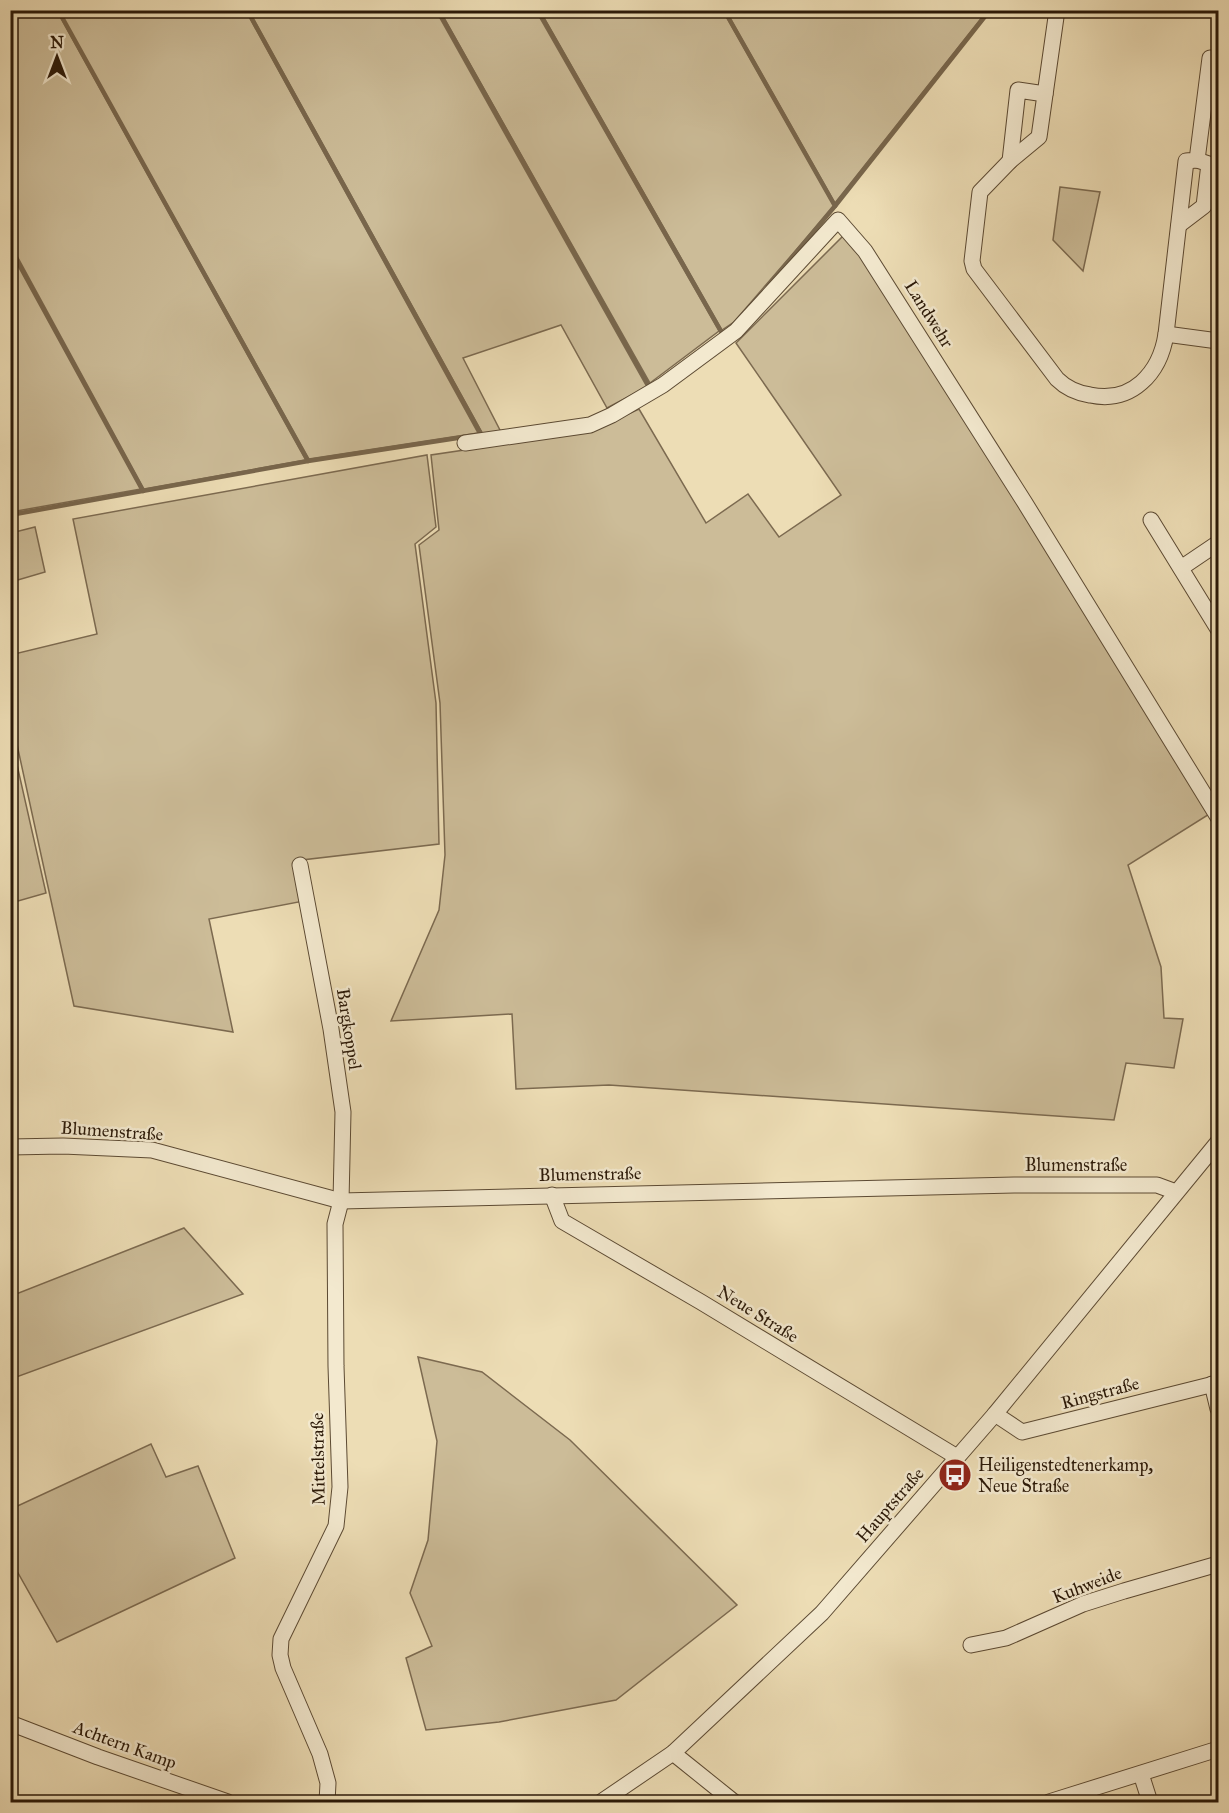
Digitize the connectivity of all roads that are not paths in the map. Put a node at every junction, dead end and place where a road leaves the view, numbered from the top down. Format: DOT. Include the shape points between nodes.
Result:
graph roads {
  1 [pos="1057,10"];
  2 [pos="1210,58"];
  3 [pos="1045,94"];
  4 [pos="1197,160"];
  5 [pos="1010,161"];
  6 [pos="1179,225"];
  7 [pos="1166,334"];
  8 [pos="1218,341"];
  9 [pos="465,442"];
  10 [pos="1151,520"];
  11 [pos="1218,543"];
  12 [pos="1181,568"];
  13 [pos="1218,629"];
  14 [pos="1218,816"];
  15 [pos="300,865"];
  16 [pos="1218,1143"];
  17 [pos="10,1147"];
  18 [pos="1176,1192"];
  19 [pos="552,1195"];
  20 [pos="341,1201"];
  21 [pos="1215,1383"];
  22 [pos="1218,1409"];
  23 [pos="995,1414"];
  24 [pos="957,1458"];
  25 [pos="1218,1564"];
  26 [pos="971,1645"];
  27 [pos="10,1723"];
  28 [pos="1218,1749"];
  29 [pos="673,1753"];
  30 [pos="1141,1774"];
  31 [pos="228,1803"];
  32 [pos="327,1803"];
  33 [pos="601,1803"];
  34 [pos="734,1803"];
  35 [pos="1049,1803"];
  36 [pos="1150,1803"];
  1 -- 3 [label="street"];
  2 -- 4 [label="street"];
  3 -- 5 [label="street" via="1039,137"];
  3 -- 5 [label="street" via="1018,90"];
  4 -- 6 [label="street" via="1186,161"];
  4 -- 6 [label="street" via="1209,164 1204,206"];
  5 -- 7 [label="street" via="980,192 972,261 974,269 1057,379 1073,390 1095,396 1129,392 1154,371"];
  6 -- 7 [label="street"];
  7 -- 8 [label="street"];
  9 -- 14 [label="street, Landwehr" via="590,425 663,385 736,331 838,220 872,261"];
  10 -- 12 [label="street"];
  11 -- 12 [label="street"];
  12 -- 13 [label="street"];
  15 -- 20 [label="street, Bargkoppel" via="343,1112"];
  16 -- 18 [label="street, Hauptstraße"];
  17 -- 20 [label="street, Blumenstraße" via="152,1150"];
  18 -- 19 [label="street, Blumenstraße" via="1157,1185 1085,1184"];
  18 -- 23 [label="street, Hauptstraße"];
  19 -- 20 [label="street, Blumenstraße"];
  19 -- 24 [label="street, Neue Straße" via="562,1221"];
  20 -- 32 [label="street, Mittelstraße" via="335,1224 339,1515 280,1646 283,1668 320,1754 328,1783"];
  21 -- 22 [label="street"];
  21 -- 23 [label="street, Ringstraße" via="1022,1432"];
  23 -- 24 [label="street, Hauptstraße"];
  24 -- 29 [label="street, Hauptstraße" via="822,1613"];
  25 -- 26 [label="street, Kuhweide" via="1083,1604 1006,1638"];
  27 -- 31 [label="street, Achtern Kamp"];
  28 -- 30 [label="street"];
  29 -- 33 [label="street, Hauptstraße"];
  29 -- 34 [label="street"];
  30 -- 35 [label="street"];
  30 -- 36 [label="street"];
}
